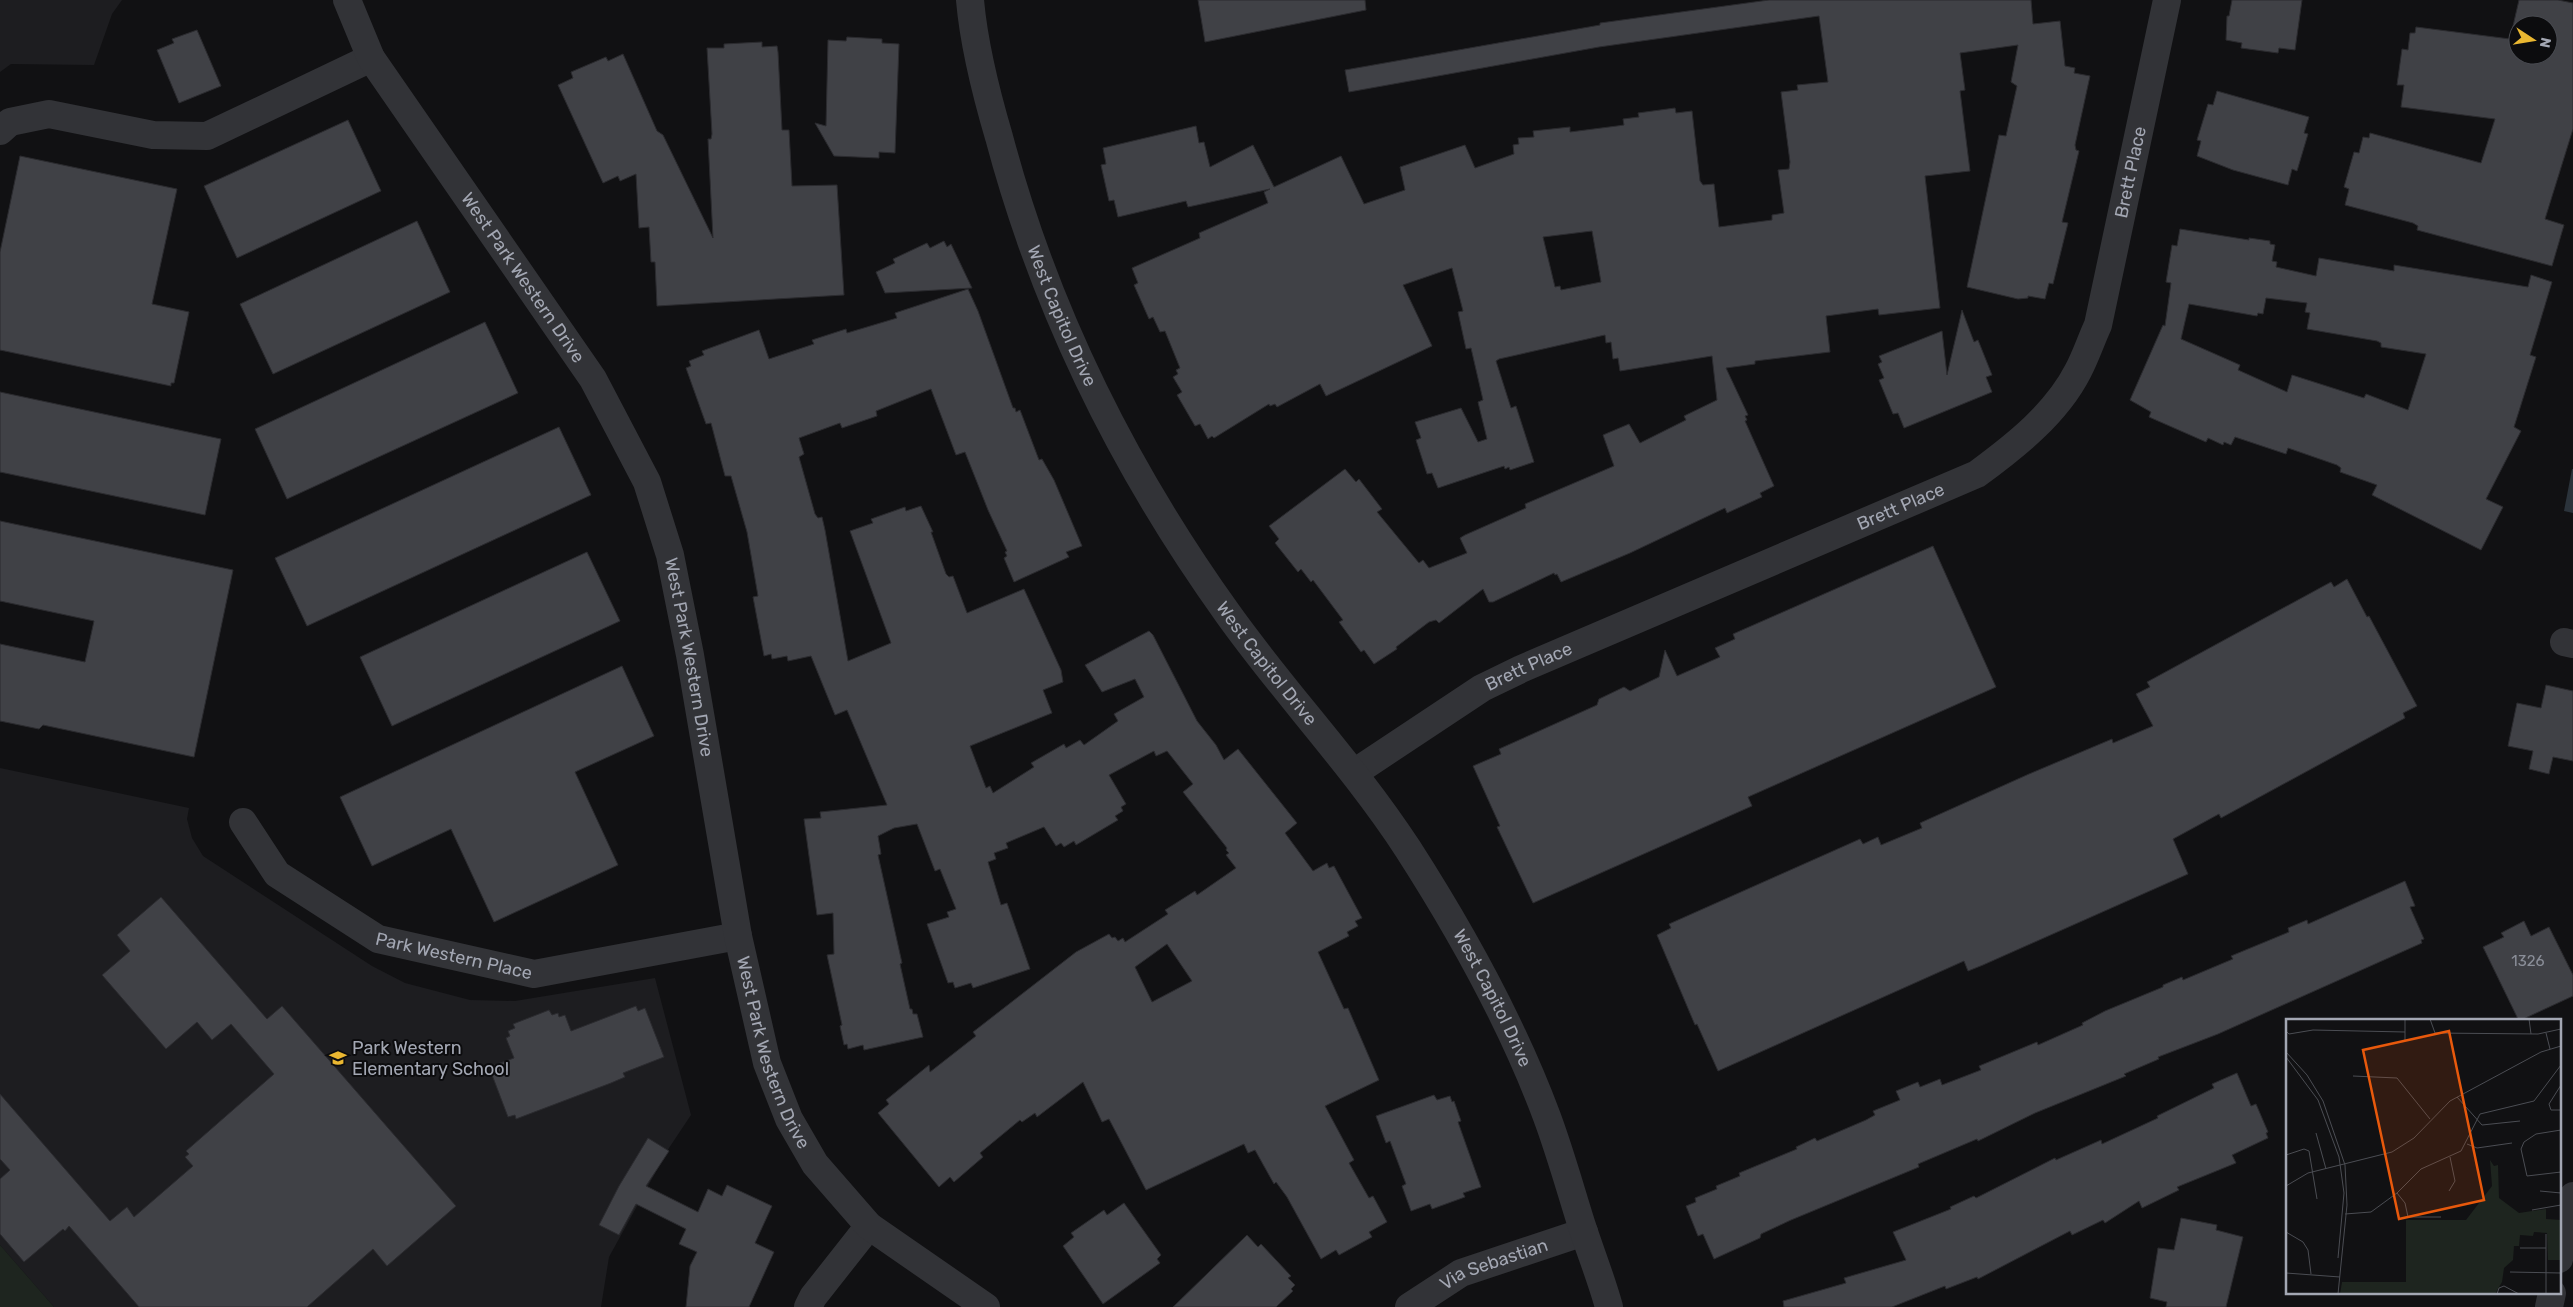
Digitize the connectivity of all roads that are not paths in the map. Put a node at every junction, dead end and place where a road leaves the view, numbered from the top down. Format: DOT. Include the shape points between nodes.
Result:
graph roads {
  1 [pos="347,0"];
  2 [pos="970,0"];
  3 [pos="2167,0"];
  4 [pos="371,58"];
  5 [pos="0,131"];
  6 [pos="1354,773"];
  7 [pos="243,822"];
  8 [pos="738,936"];
  9 [pos="2573,1196"];
  10 [pos="869,1226"];
  11 [pos="1584,1232"];
  12 [pos="2560,1254"];
  13 [pos="2552,1294"];
  14 [pos="808,1307"];
  15 [pos="986,1307"];
  16 [pos="1409,1307"];
  17 [pos="1609,1307"];
  18 [pos="2549,1307"];
  1 -- 4 [label="street, West Park Western Drive"];
  2 -- 6 [label="street, West Capitol Drive" via="991,110 1012,185 1055,306 1086,378 1133,469 1176,540 1230,617"];
  3 -- 6 [label="street, Brett Place" via="2098,325 2078,372 2054,406 2016,445 1976,474 1565,649 1482,688"];
  4 -- 5 [label="street" via="207,136 153,136 49,114 10,122"];
  4 -- 8 [label="street, West Park Western Drive" via="593,379 647,482 670,555"];
  6 -- 11 [label="street, West Capitol Drive" via="1406,847 1481,972 1547,1119"];
  7 -- 8 [label="street, Park Western Place" via="277,874 378,939 534,974"];
  8 -- 10 [label="street, West Park Western Drive" via="767,1063 789,1119 815,1164"];
  9 -- 12 [label="street"];
  10 -- 14 [label="street"];
  10 -- 15 [label="street, West Park Western Drive"];
  11 -- 16 [label="street, Via Sebastian" via="1461,1273"];
  11 -- 17 [label="street, West Capitol Drive"];
  13 -- 18 [label="street"];
}
